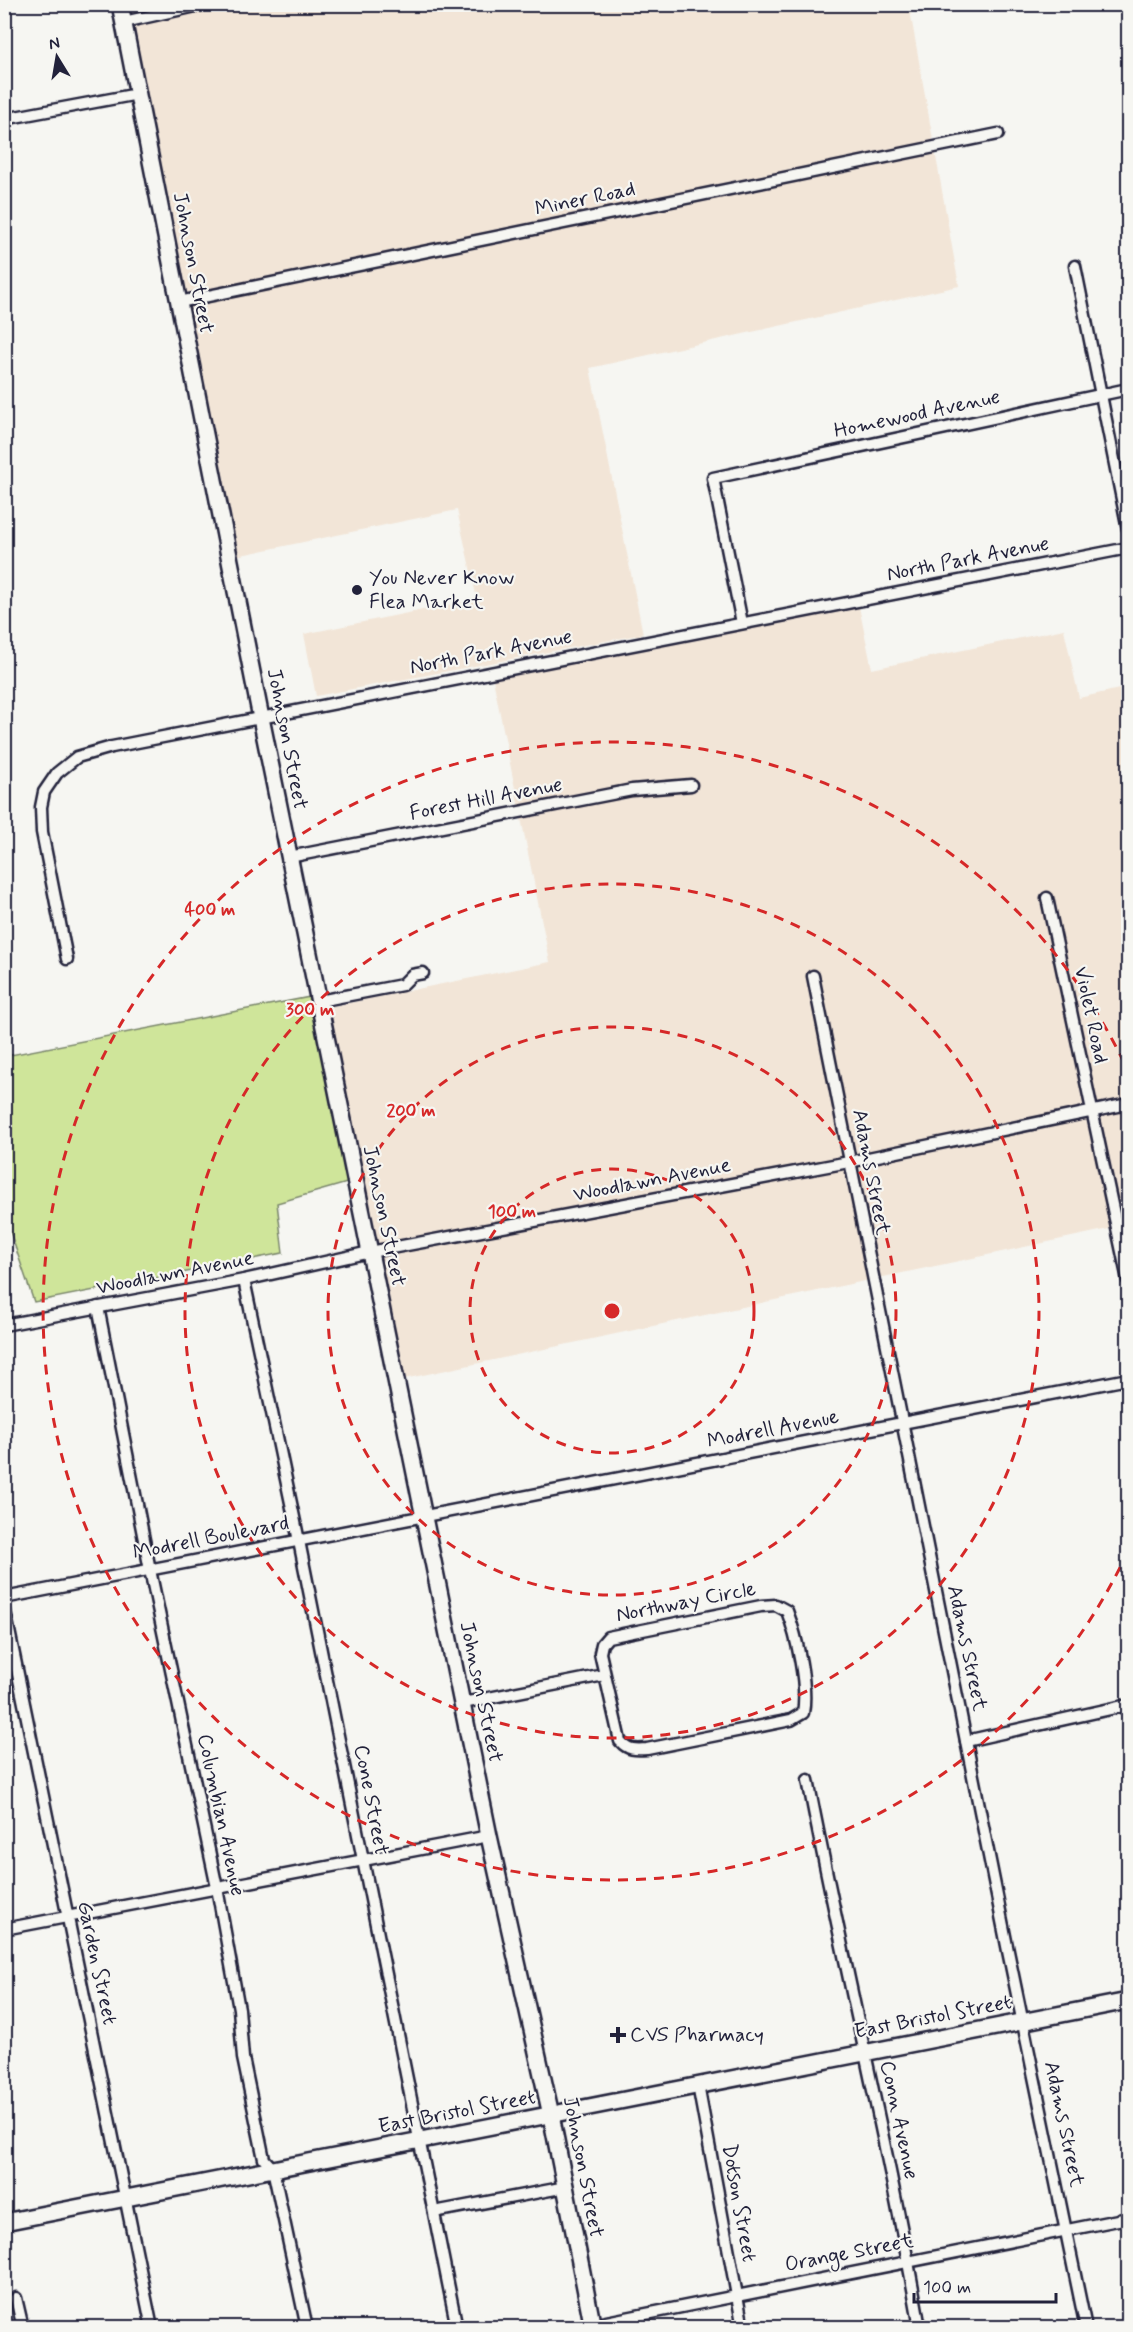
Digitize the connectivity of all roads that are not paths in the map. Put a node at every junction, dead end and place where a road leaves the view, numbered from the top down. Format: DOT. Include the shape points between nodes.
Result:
graph roads {
  1 [pos="120,4"];
  2 [pos="206,4"];
  3 [pos="123,22"];
  4 [pos="138,94"];
  5 [pos="4,119"];
  6 [pos="998,134"];
  7 [pos="1075,266"];
  8 [pos="179,302"];
  9 [pos="1128,389"];
  10 [pos="1100,395"];
  11 [pos="1128,529"];
  12 [pos="1128,548"];
  13 [pos="742,623"];
  14 [pos="261,718"];
  15 [pos="691,785"];
  16 [pos="289,857"];
  17 [pos="1047,898"];
  18 [pos="67,959"];
  19 [pos="423,973"];
  20 [pos="813,976"];
  21 [pos="319,1001"];
  22 [pos="1128,1104"];
  23 [pos="1094,1111"];
  24 [pos="849,1162"];
  25 [pos="1124,1233"];
  26 [pos="370,1252"];
  27 [pos="244,1280"];
  28 [pos="1128,1280"];
  29 [pos="98,1307"];
  30 [pos="4,1325"];
  31 [pos="1128,1379"];
  32 [pos="902,1424"];
  33 [pos="424,1517"];
  34 [pos="299,1541"];
  35 [pos="150,1570"];
  36 [pos="4,1598"];
  37 [pos="4,1606"];
  38 [pos="604,1675"];
  39 [pos="463,1703"];
  40 [pos="1128,1705"];
  41 [pos="966,1741"];
  42 [pos="808,1780"];
  43 [pos="489,1836"];
  44 [pos="363,1860"];
  45 [pos="217,1888"];
  46 [pos="68,1916"];
  47 [pos="4,1929"];
  48 [pos="1128,2001"];
  49 [pos="1023,2021"];
  50 [pos="865,2052"];
  51 [pos="698,2085"];
  52 [pos="551,2115"];
  53 [pos="420,2140"];
  54 [pos="273,2169"];
  55 [pos="566,2187"];
  56 [pos="126,2197"];
  57 [pos="434,2212"];
  58 [pos="1128,2218"];
  59 [pos="4,2222"];
  60 [pos="1066,2230"];
  61 [pos="909,2261"];
  62 [pos="736,2295"];
  63 [pos="16,2298"];
  64 [pos="593,2326"];
  65 [pos="23,2328"];
  66 [pos="152,2328"];
  67 [pos="307,2328"];
  68 [pos="457,2328"];
  69 [pos="576,2328"];
  70 [pos="743,2328"];
  71 [pos="920,2328"];
  72 [pos="1086,2328"];
  1 -- 3 [label="street, Johnson Street"];
  2 -- 3 [label="street"];
  3 -- 4 [label="street, Johnson Street"];
  4 -- 5 [label="street"];
  4 -- 8 [label="street, Johnson Street"];
  6 -- 8 [label="street, Miner Road"];
  7 -- 10 [label="street"];
  8 -- 14 [label="street, Johnson Street"];
  9 -- 10 [label="street, Homewood Avenue"];
  10 -- 11 [label="street"];
  10 -- 13 [label="street, Homewood Avenue" via="713,478"];
  12 -- 13 [label="street, North Park Avenue"];
  13 -- 14 [label="street, North Park Avenue"];
  14 -- 16 [label="street, Johnson Street"];
  14 -- 18 [label="street, North Park Avenue" via="112,747 76,757 57,773 44,792 42,832"];
  15 -- 16 [label="street, Forest Hill Avenue" via="632,790"];
  16 -- 21 [label="street, Johnson Street"];
  17 -- 23 [label="street, Violet Road"];
  19 -- 21 [label="street" via="412,975 402,985"];
  20 -- 24 [label="street, Adams Street"];
  21 -- 26 [label="street, Johnson Street"];
  22 -- 23 [label="street, Woodlawn Avenue"];
  23 -- 24 [label="street, Woodlawn Avenue"];
  23 -- 25 [label="street, Violet Road"];
  24 -- 26 [label="street, Woodlawn Avenue"];
  24 -- 32 [label="street, Adams Street"];
  25 -- 28 [label="street, Violet Road"];
  26 -- 27 [label="street, Woodlawn Avenue"];
  26 -- 33 [label="street, Johnson Street"];
  27 -- 29 [label="street, Woodlawn Avenue"];
  27 -- 34 [label="street, Cone Street"];
  29 -- 30 [label="street, Woodlawn Avenue"];
  29 -- 35 [label="street, Columbian Avenue"];
  31 -- 32 [label="street, Modrell Avenue"];
  32 -- 33 [label="street, Modrell Avenue"];
  32 -- 41 [label="street, Adams Street"];
  33 -- 34 [label="street, Modrell Boulevard"];
  33 -- 39 [label="street, Johnson Street"];
  34 -- 35 [label="street, Modrell Boulevard"];
  34 -- 44 [label="street, Cone Street"];
  35 -- 36 [label="street, Modrell Boulevard"];
  35 -- 45 [label="street, Columbian Avenue"];
  37 -- 46 [label="street, Garden Street"];
  38 -- 38 [label="street, Northway Circle" via="600,1653 608,1637 776,1605 787,1611 791,1621 806,1697 803,1713 791,1720 634,1750 620,1741"];
  38 -- 39 [label="street"];
  39 -- 43 [label="street, Johnson Street"];
  40 -- 41 [label="street"];
  41 -- 49 [label="street, Adams Street"];
  42 -- 50 [label="street, Conn Avenue"];
  43 -- 44 [label="street"];
  43 -- 52 [label="street, Johnson Street"];
  44 -- 45 [label="street"];
  44 -- 53 [label="street, Cone Street"];
  45 -- 46 [label="street"];
  45 -- 54 [label="street, Columbian Avenue" via="239,2009 243,2058 264,2159"];
  46 -- 47 [label="street"];
  46 -- 56 [label="street, Garden Street"];
  48 -- 49 [label="street, East Bristol Street"];
  49 -- 50 [label="street, East Bristol Street"];
  49 -- 60 [label="street, Adams Street"];
  50 -- 51 [label="street, East Bristol Street"];
  50 -- 61 [label="street, Conn Avenue"];
  51 -- 52 [label="street, East Bristol Street"];
  51 -- 62 [label="street, Dotson Street"];
  52 -- 53 [label="street, East Bristol Street"];
  52 -- 55 [label="street, Johnson Street"];
  53 -- 54 [label="street, East Bristol Street"];
  53 -- 57 [label="street, Cone Street"];
  54 -- 56 [label="street, East Bristol Street"];
  54 -- 67 [label="street, Columbian Avenue"];
  55 -- 57 [label="street"];
  55 -- 64 [label="street, Johnson Street"];
  56 -- 59 [label="street, East Bristol Street"];
  56 -- 66 [label="street, Garden Street"];
  57 -- 68 [label="street, Cone Street"];
  58 -- 60 [label="street, Orange Street"];
  60 -- 61 [label="street, Orange Street"];
  60 -- 72 [label="street, Adams Street"];
  61 -- 62 [label="street, Orange Street"];
  61 -- 71 [label="street, Conn Avenue"];
  62 -- 64 [label="street, Orange Street"];
  62 -- 70 [label="street, Dotson Street"];
  63 -- 65 [label="street"];
  64 -- 69 [label="street, Orange Street"];
}
